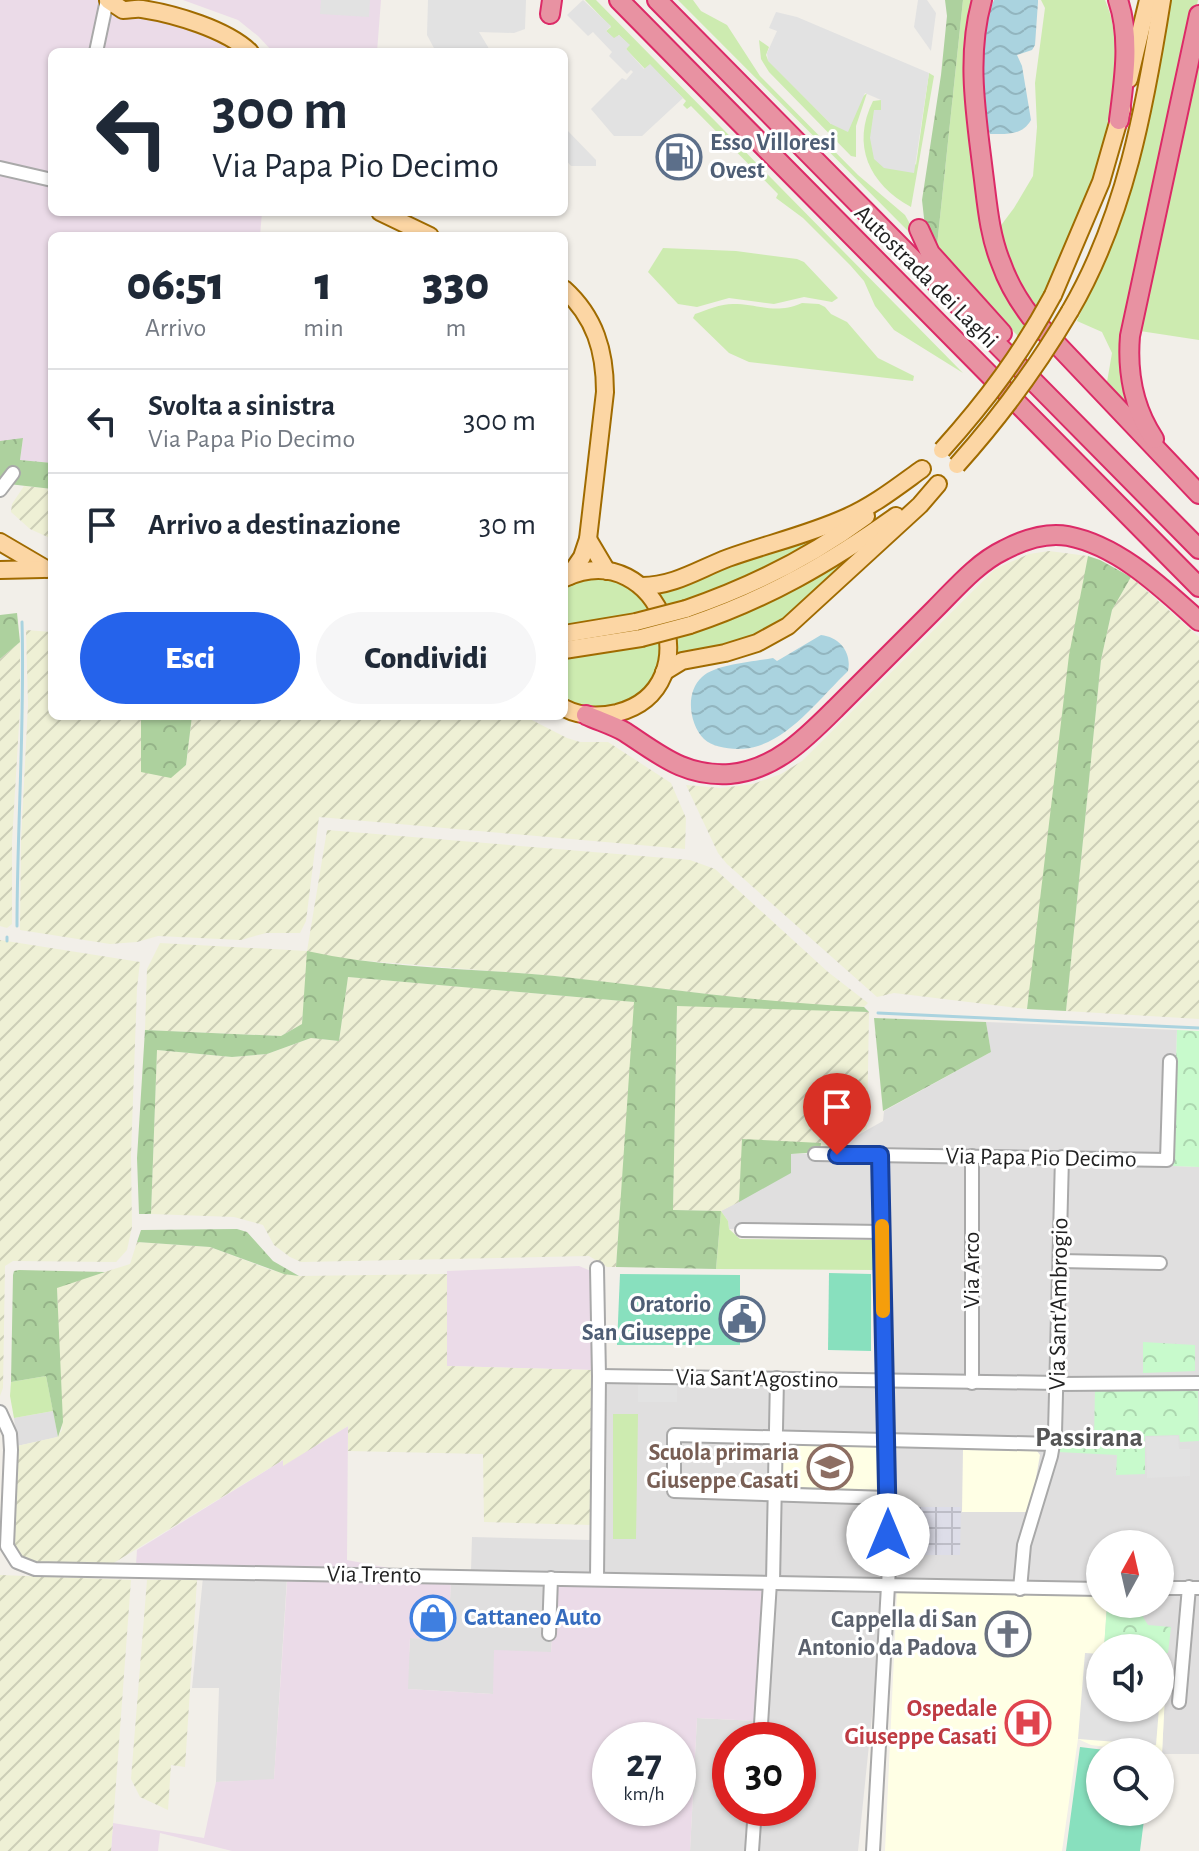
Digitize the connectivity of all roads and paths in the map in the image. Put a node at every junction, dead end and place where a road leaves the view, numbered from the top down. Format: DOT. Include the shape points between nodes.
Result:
graph roads {
  1 [pos="108,0"];
  2 [pos="619,0"];
  3 [pos="657,0"];
  4 [pos="982,0"];
  5 [pos="1118,0"];
  6 [pos="1148,0"];
  7 [pos="1162,0"];
  8 [pos="139,4"];
  9 [pos="1199,15"];
  10 [pos="101,23"];
  11 [pos="97,48"];
  12 [pos="245,48"];
  13 [pos="1119,120"];
  14 [pos="0,168"];
  15 [pos="48,179"];
  16 [pos="388,216"];
  17 [pos="919,229"];
  18 [pos="422,232"];
  19 [pos="568,292"];
  20 [pos="1049,396"];
  21 [pos="922,469"];
  22 [pos="13,473"];
  23 [pos="938,484"];
  24 [pos="0,490"];
  25 [pos="1197,492"];
  26 [pos="588,539"];
  27 [pos="0,542"];
  28 [pos="1199,549"];
  29 [pos="48,569"];
  30 [pos="0,570"];
  31 [pos="48,570"];
  32 [pos="607,571"];
  33 [pos="568,576"];
  34 [pos="568,577"];
  35 [pos="642,586"];
  36 [pos="1199,587"];
  37 [pos="688,617"];
  38 [pos="1199,621"];
  39 [pos="638,630"];
  40 [pos="568,634"];
  41 [pos="568,649"];
  42 [pos="664,672"];
  43 [pos="568,709"];
  44 [pos="586,715"];
  45 [pos="1170,1061"];
  46 [pos="815,1154"];
  47 [pos="880,1155"];
  48 [pos="972,1156"];
  49 [pos="1062,1157"];
  50 [pos="742,1230"];
  51 [pos="882,1232"];
  52 [pos="1060,1261"];
  53 [pos="1160,1263"];
  54 [pos="597,1268"];
  55 [pos="599,1376"];
  56 [pos="777,1378"];
  57 [pos="883,1380"];
  58 [pos="972,1383"];
  59 [pos="1199,1383"];
  60 [pos="1058,1384"];
  61 [pos="0,1412"];
  62 [pos="776,1439"];
  63 [pos="886,1440"];
  64 [pos="1054,1444"];
  65 [pos="773,1494"];
  66 [pos="888,1498"];
  67 [pos="551,1578"];
  68 [pos="597,1579"];
  69 [pos="772,1582"];
  70 [pos="889,1585"];
  71 [pos="1194,1587"];
  72 [pos="1174,1588"];
  73 [pos="1020,1589"];
  74 [pos="1086,1589"];
  75 [pos="549,1634"];
  76 [pos="1179,1702"];
  77 [pos="761,1722"];
  78 [pos="754,1826"];
  79 [pos="752,1851"];
  80 [pos="873,1851"];
  1 -- 8 [label="main road"];
  1 -- 10 [label="street"];
  2 -- 36 [label="highway, Autostrada dei Laghi"];
  3 -- 20 [label="highway, Autostrada dei Laghi"];
  4 -- 25 [label="highway" via="972,72 989,216 1000,263 1031,317"];
  5 -- 13 [label="highway" via="1125,54"];
  6 -- 13 [label="main road"];
  7 -- 23 [label="main road, bridge" via="1125,181 1100,252 1032,375"];
  8 -- 10 [label="street"];
  8 -- 12 [label="main road" via="215,30"];
  9 -- 25 [label="highway" via="1128,357 1145,426"];
  10 -- 11 [label="street"];
  13 -- 21 [label="main road, bridge" via="1101,182 1053,295 996,388"];
  14 -- 15 [label="street"];
  16 -- 18 [label="main road"];
  17 -- 20 [label="highway" via="930,253 981,308"];
  19 -- 26 [label="main road" via="590,319 605,371"];
  20 -- 28 [label="highway, Autostrada dei Laghi"];
  21 -- 35 [label="main road" via="845,518 674,582"];
  21 -- 37 [label="main road" via="887,501 803,557"];
  22 -- 24 [label="street"];
  23 -- 37 [label="main road" via="858,543 789,584 744,606"];
  23 -- 42 [label="main road" via="788,626 757,643 682,661"];
  26 -- 32 [label="main road"];
  26 -- 33 [label="main road"];
  27 -- 29 [label="main road"];
  30 -- 31 [label="main road"];
  32 -- 34 [label="main road"];
  32 -- 35 [label="main road"];
  35 -- 42 [label="main road" via="660,608 669,635"];
  37 -- 39 [label="main road, bridge"];
  38 -- 44 [label="highway" via="1108,550 1065,535 1044,535 1001,551 968,576 800,744 763,765 731,774 697,772"];
  39 -- 40 [label="main road"];
  39 -- 41 [label="main road"];
  42 -- 44 [label="main road" via="640,702 624,711"];
  43 -- 44 [label="main road"];
  45 -- 49 [label="street, Via Papa Pio Decimo" via="1167,1160"];
  46 -- 47 [label="street, Via Papa Pio Decimo"];
  47 -- 48 [label="street, Via Papa Pio Decimo"];
  47 -- 51 [label="street"];
  48 -- 49 [label="street, Via Papa Pio Decimo"];
  48 -- 58 [label="street, Via Arco"];
  49 -- 52 [label="street, Via Sant'Ambrogio"];
  50 -- 51 [label="street"];
  51 -- 57 [label="street"];
  52 -- 53 [label="street"];
  52 -- 60 [label="street, Via Sant'Ambrogio"];
  54 -- 55 [label="street"];
  55 -- 56 [label="street, Via Sant'Agostino"];
  55 -- 68 [label="street"];
  56 -- 57 [label="street, Via Sant'Agostino"];
  56 -- 62 [label="street"];
  57 -- 58 [label="street, Via Sant'Agostino"];
  57 -- 63 [label="street"];
  58 -- 60 [label="street, Via Sant'Agostino"];
  59 -- 60 [label="street, Via Sant'Agostino"];
  60 -- 64 [label="street, Via Sant'Ambrogio"];
  61 -- 67 [label="street, Via Trento" via="11,1450 7,1546 11,1557 28,1568"];
  62 -- 63 [label="street"];
  62 -- 65 [label="street"];
  62 -- 65 [label="street" via="674,1435 674,1491"];
  63 -- 64 [label="street"];
  63 -- 66 [label="street"];
  64 -- 73 [label="street, Via Sant'Ambrogio" via="1024,1545"];
  65 -- 66 [label="street"];
  65 -- 69 [label="street"];
  66 -- 70 [label="street"];
  67 -- 68 [label="street, Via Trento"];
  67 -- 75 [label="street"];
  68 -- 69 [label="street, Via Trento"];
  69 -- 70 [label="street, Via Trento"];
  69 -- 77 [label="street"];
  70 -- 73 [label="street, Via Trento"];
  70 -- 80 [label="street"];
  71 -- 72 [label="street"];
  71 -- 76 [label="street"];
  73 -- 74 [label="street, Via Trento"];
  78 -- 79 [label="street"];
}
